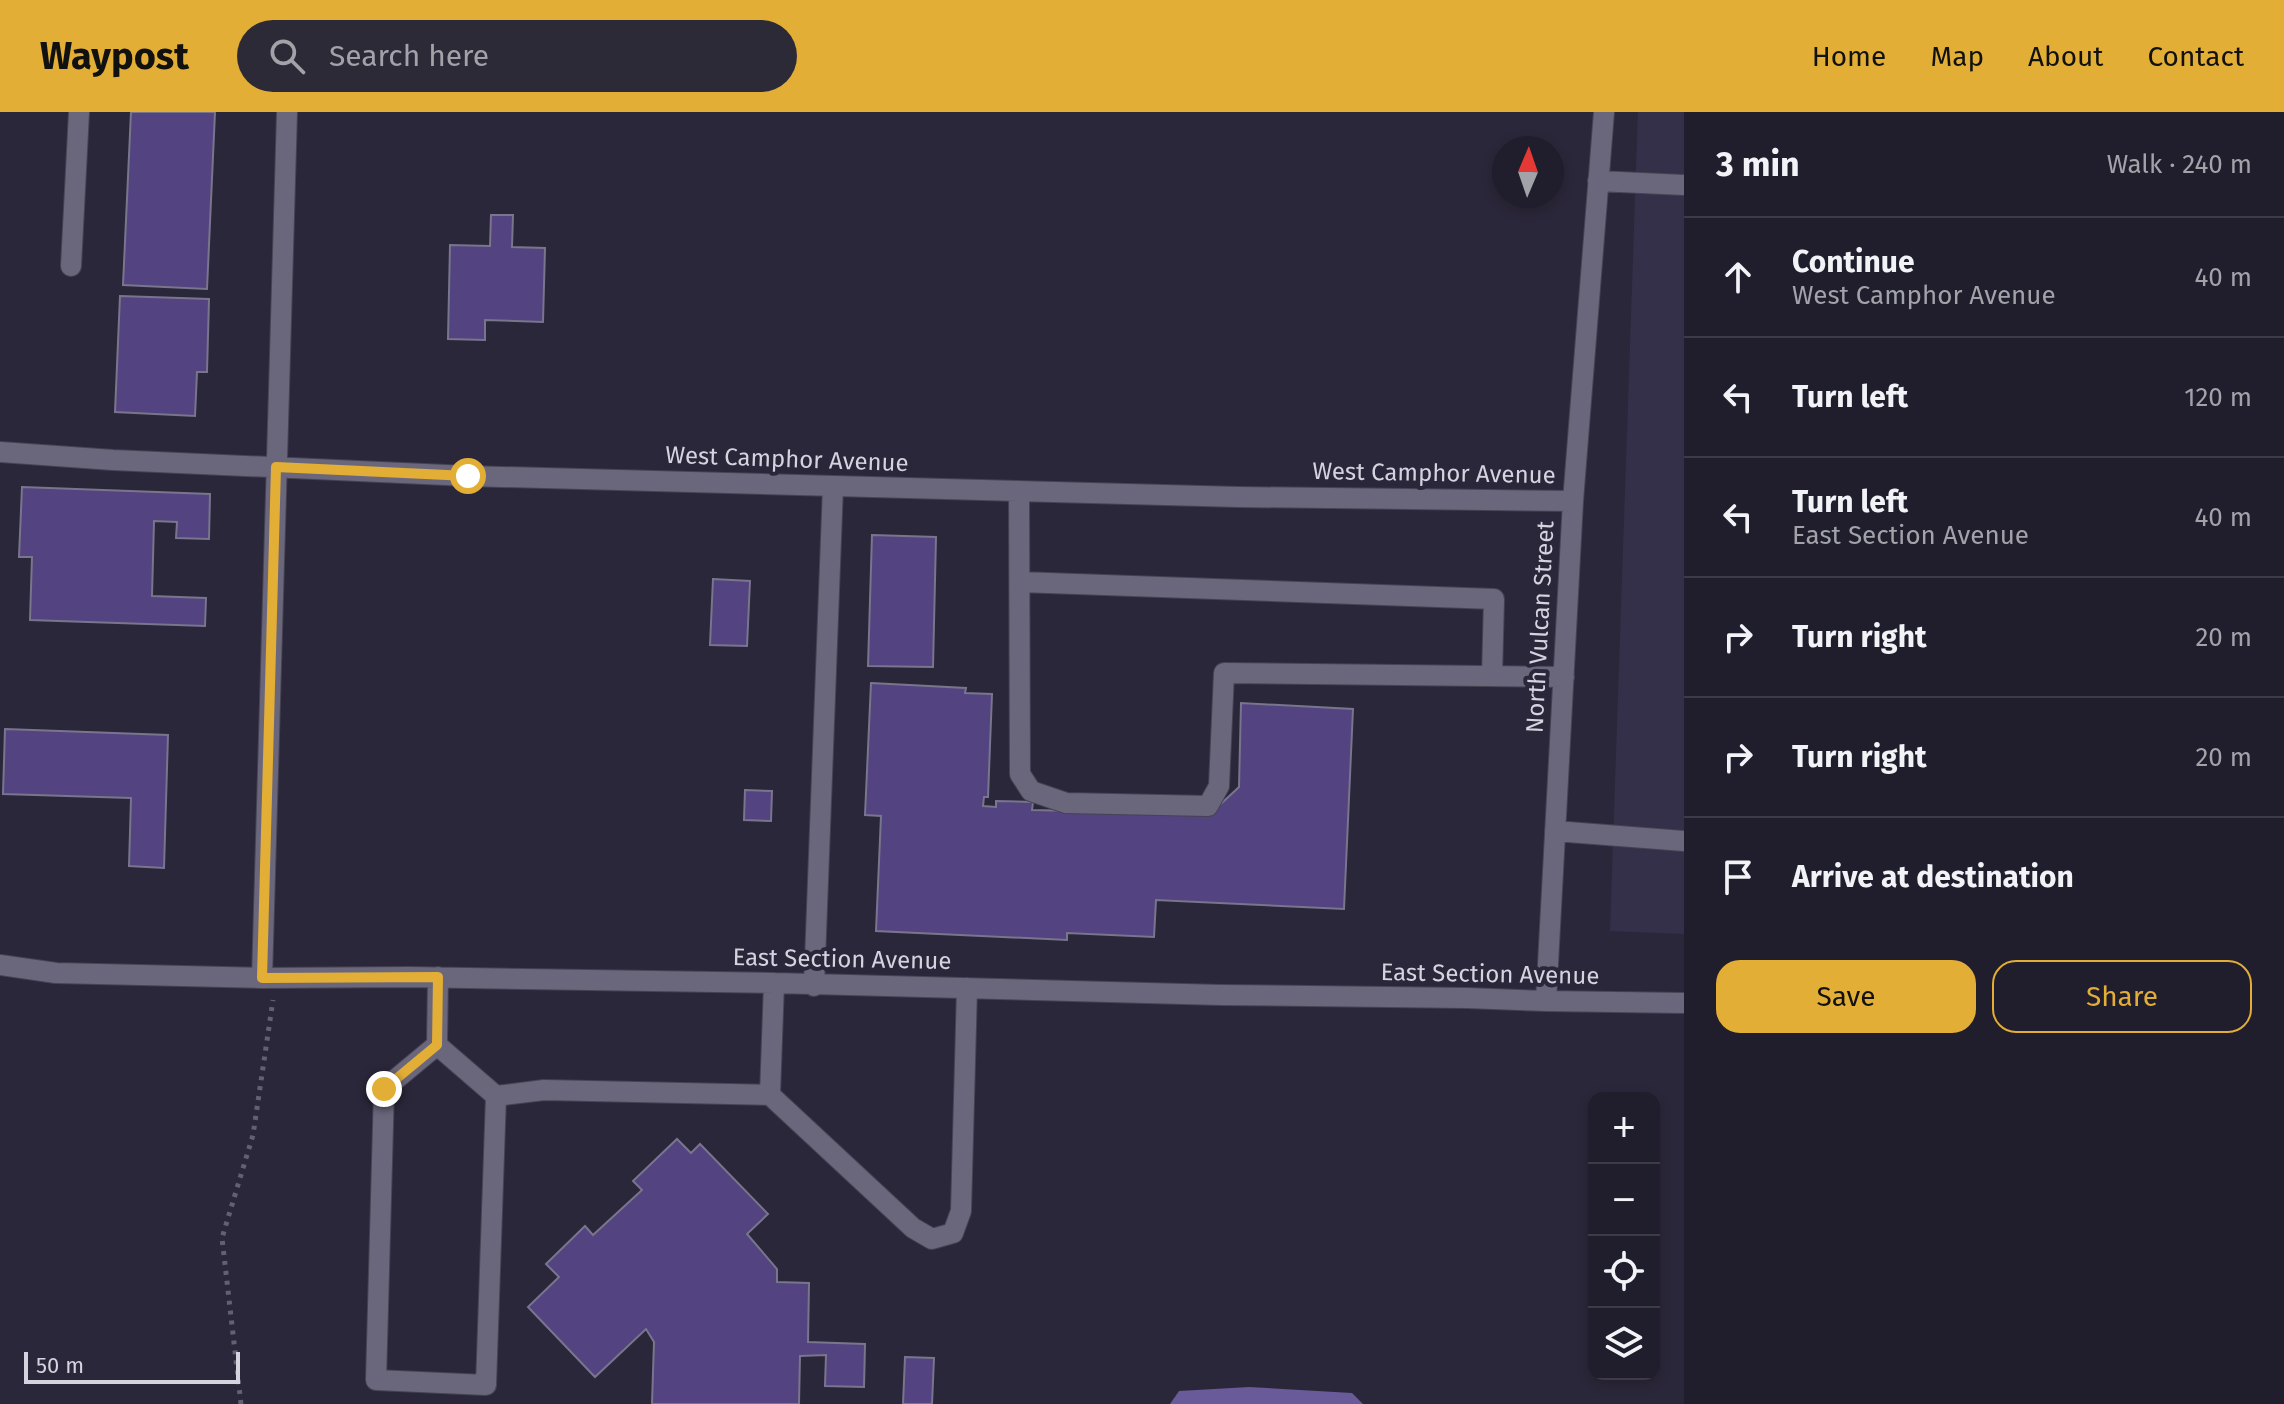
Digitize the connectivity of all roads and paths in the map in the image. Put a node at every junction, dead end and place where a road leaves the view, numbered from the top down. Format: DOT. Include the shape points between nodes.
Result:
graph roads {
  1 [pos="79,112"];
  2 [pos="287,112"];
  3 [pos="1604,112"];
  4 [pos="1598,181"];
  5 [pos="1684,185"];
  6 [pos="71,266"];
  7 [pos="0,452"];
  8 [pos="276,467"];
  9 [pos="833,486"];
  10 [pos="1019,491"];
  11 [pos="1573,501"];
  12 [pos="1020,582"];
  13 [pos="1492,676"];
  14 [pos="1564,677"];
  15 [pos="1555,831"];
  16 [pos="1684,841"];
  17 [pos="0,965"];
  18 [pos="438,977"];
  19 [pos="269,978"];
  20 [pos="774,983"];
  21 [pos="814,986"];
  22 [pos="967,988"];
  23 [pos="1546,1001"];
  24 [pos="1684,1003"];
  25 [pos="437,1045"];
  26 [pos="770,1095"];
  27 [pos="496,1096"];
  28 [pos="241,1402"];
  1 -- 6 [label="street"];
  2 -- 8 [label="street"];
  3 -- 4 [label="street, North Vulcan Street"];
  4 -- 5 [label="street"];
  4 -- 11 [label="street, North Vulcan Street"];
  7 -- 8 [label="street, West Camphor Avenue"];
  8 -- 9 [label="street, West Camphor Avenue"];
  8 -- 19 [label="street"];
  9 -- 10 [label="street, West Camphor Avenue"];
  9 -- 21 [label="street"];
  10 -- 11 [label="street, West Camphor Avenue"];
  10 -- 12 [label="street"];
  11 -- 14 [label="street, North Vulcan Street"];
  12 -- 13 [label="street" via="1494,599"];
  12 -- 13 [label="street" via="1020,774 1031,791 1066,803 1208,806 1219,786 1224,673"];
  13 -- 14 [label="street"];
  14 -- 15 [label="street, North Vulcan Street"];
  15 -- 16 [label="street"];
  15 -- 23 [label="street, North Vulcan Street"];
  17 -- 19 [label="street, East Section Avenue" via="56,973"];
  18 -- 19 [label="street, East Section Avenue"];
  18 -- 20 [label="street, East Section Avenue"];
  18 -- 25 [label="street"];
  19 -- 28 [label="path" via="253,1135 222,1238"];
  20 -- 21 [label="street, East Section Avenue"];
  20 -- 26 [label="street"];
  21 -- 22 [label="street, East Section Avenue"];
  22 -- 23 [label="street, East Section Avenue"];
  22 -- 26 [label="street" via="961,1211 953,1233 932,1239 913,1228"];
  23 -- 24 [label="street, East Section Avenue"];
  25 -- 27 [label="street"];
  25 -- 27 [label="street" via="384,1089 376,1380 486,1385"];
  26 -- 27 [label="street" via="544,1090"];
}
